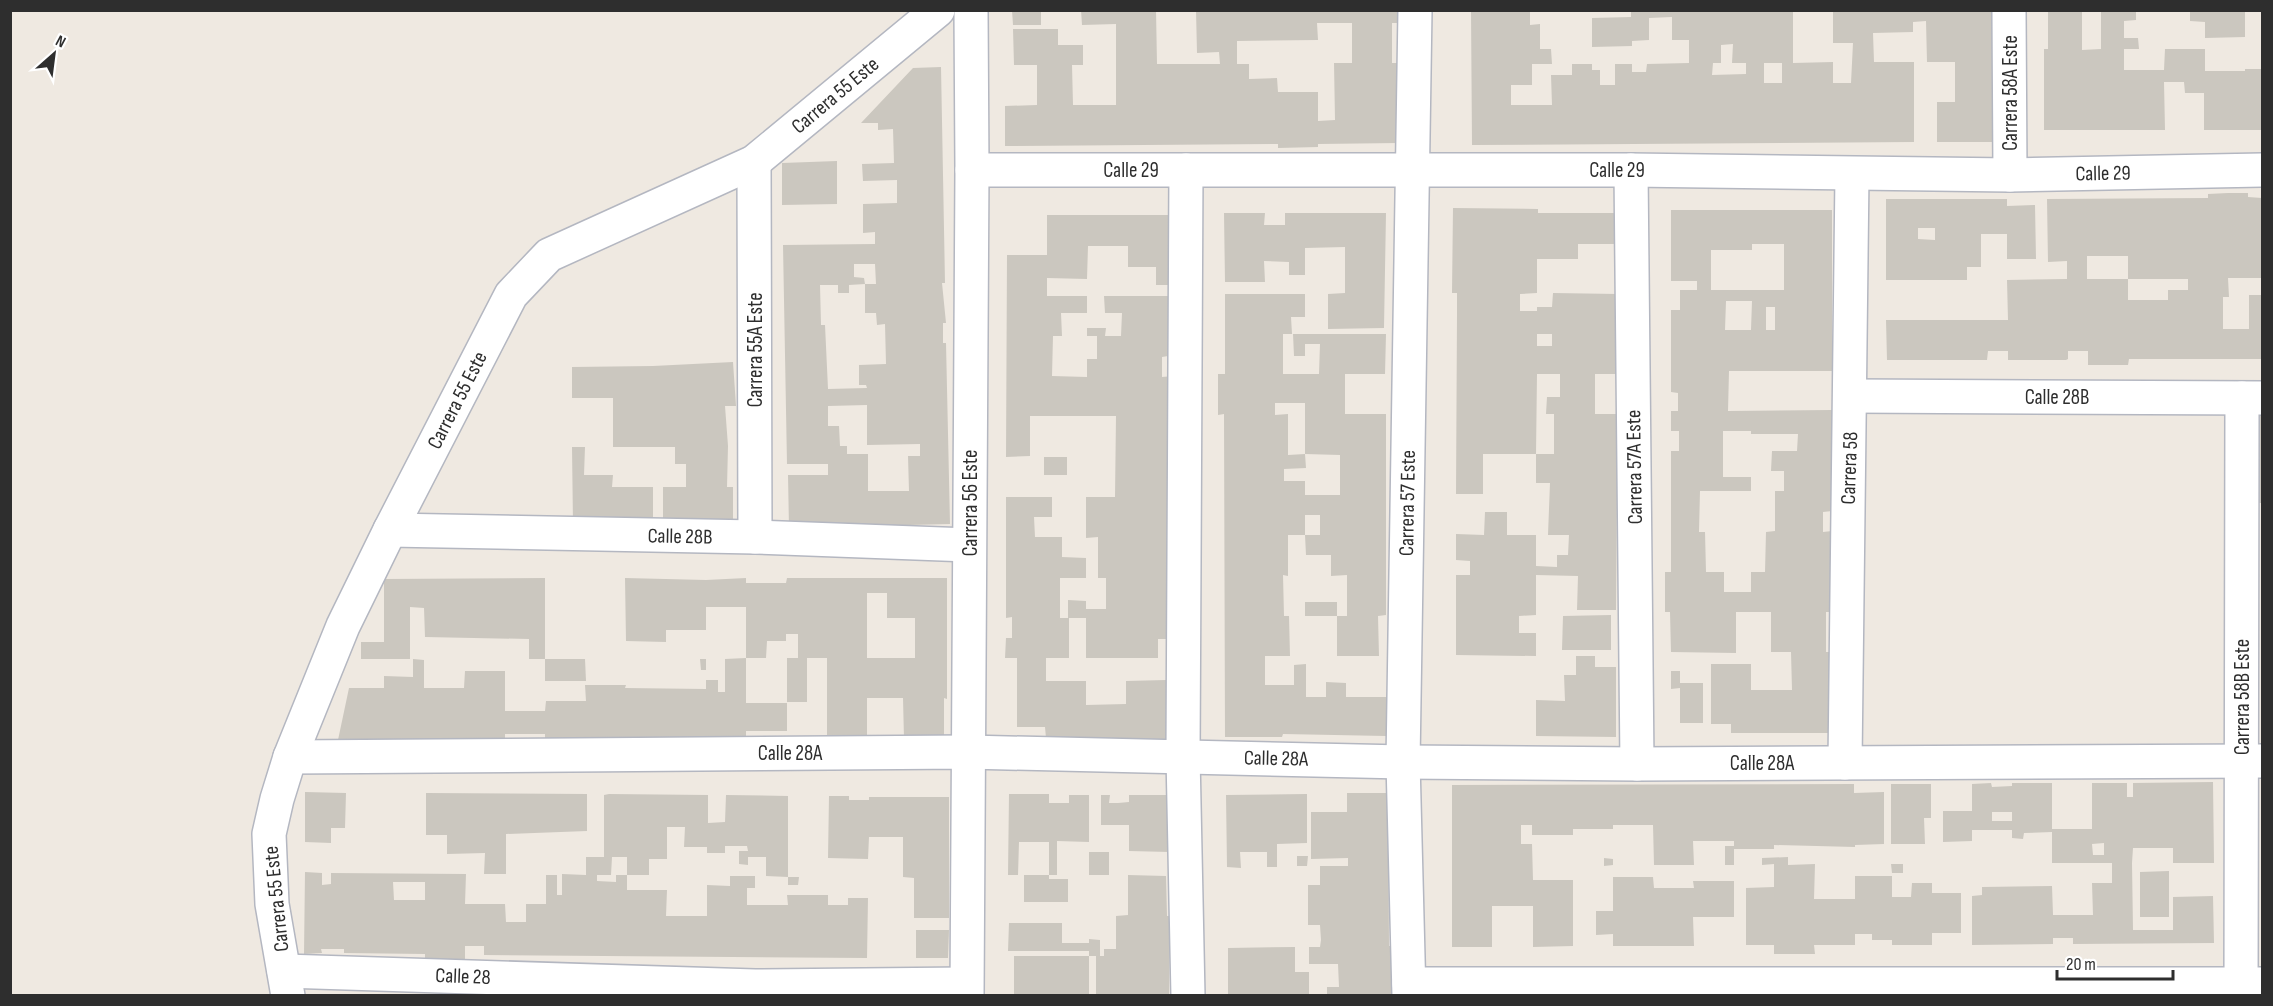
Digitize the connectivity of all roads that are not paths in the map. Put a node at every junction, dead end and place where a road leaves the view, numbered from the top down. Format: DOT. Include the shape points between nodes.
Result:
graph roads {
  1 [pos="938,10"];
  2 [pos="971,10"];
  3 [pos="1415,10"];
  4 [pos="2009,10"];
  5 [pos="754,162"];
  6 [pos="972,170"];
  7 [pos="1186,170"];
  8 [pos="1631,170"];
  9 [pos="2262,170"];
  10 [pos="1412,171"];
  11 [pos="1852,174"];
  12 [pos="2010,175"];
  13 [pos="1851,396"];
  14 [pos="2252,398"];
  15 [pos="390,530"];
  16 [pos="755,537"];
  17 [pos="969,544"];
  18 [pos="968,752"];
  19 [pos="1183,756"];
  20 [pos="290,757"];
  21 [pos="1403,762"];
  22 [pos="2252,762"];
  23 [pos="1845,763"];
  24 [pos="1637,764"];
  25 [pos="286,983"];
  26 [pos="2248,988"];
  27 [pos="967,990"];
  28 [pos="1409,990"];
  29 [pos="2011,990"];
  30 [pos="755,991"];
  31 [pos="1188,996"];
  1 -- 5 [label="street, Carrera 55 Este"];
  2 -- 6 [label="street, Carrera 56 Este"];
  3 -- 10 [label="street, Carrera 57 Este"];
  4 -- 12 [label="street, Carrera 58A Este"];
  5 -- 15 [label="street, Carrera 55 Este" via="549,255 511,295"];
  5 -- 16 [label="street, Carrera 55A Este"];
  6 -- 7 [label="street, Calle 29"];
  6 -- 17 [label="street, Carrera 56 Este"];
  7 -- 10 [label="street, Calle 29"];
  7 -- 19 [label="street"];
  8 -- 10 [label="street, Calle 29"];
  8 -- 11 [label="street, Calle 29"];
  8 -- 24 [label="street, Carrera 57A Este"];
  9 -- 12 [label="street, Calle 29"];
  10 -- 21 [label="street, Carrera 57 Este"];
  11 -- 12 [label="street, Calle 29"];
  11 -- 13 [label="street, Carrera 58"];
  13 -- 14 [label="street, Calle 28B"];
  13 -- 23 [label="street, Carrera 58"];
  14 -- 22 [label="street, Carrera 58B Este"];
  15 -- 16 [label="street, Calle 28B"];
  15 -- 20 [label="street, Carrera 55 Este" via="343,626"];
  16 -- 17 [label="street, Calle 28B"];
  17 -- 18 [label="street, Carrera 56 Este"];
  18 -- 19 [label="street, Calle 28A"];
  18 -- 20 [label="street, Calle 28A"];
  18 -- 27 [label="street, Carrera 56 Este"];
  19 -- 21 [label="street, Calle 28A"];
  19 -- 31 [label="street"];
  20 -- 25 [label="street, Carrera 55 Este" via="269,834 272,904"];
  21 -- 24 [label="street, Calle 28A"];
  21 -- 28 [label="street, Carrera 57 Este"];
  22 -- 23 [label="street, Calle 28A"];
  22 -- 26 [label="street, Carrera 58B Este"];
  23 -- 24 [label="street, Calle 28A"];
  25 -- 30 [label="street, Calle 28"];
  26 -- 29 [label="street"];
  27 -- 30 [label="street, Calle 28"];
  28 -- 29 [label="street"];
}
